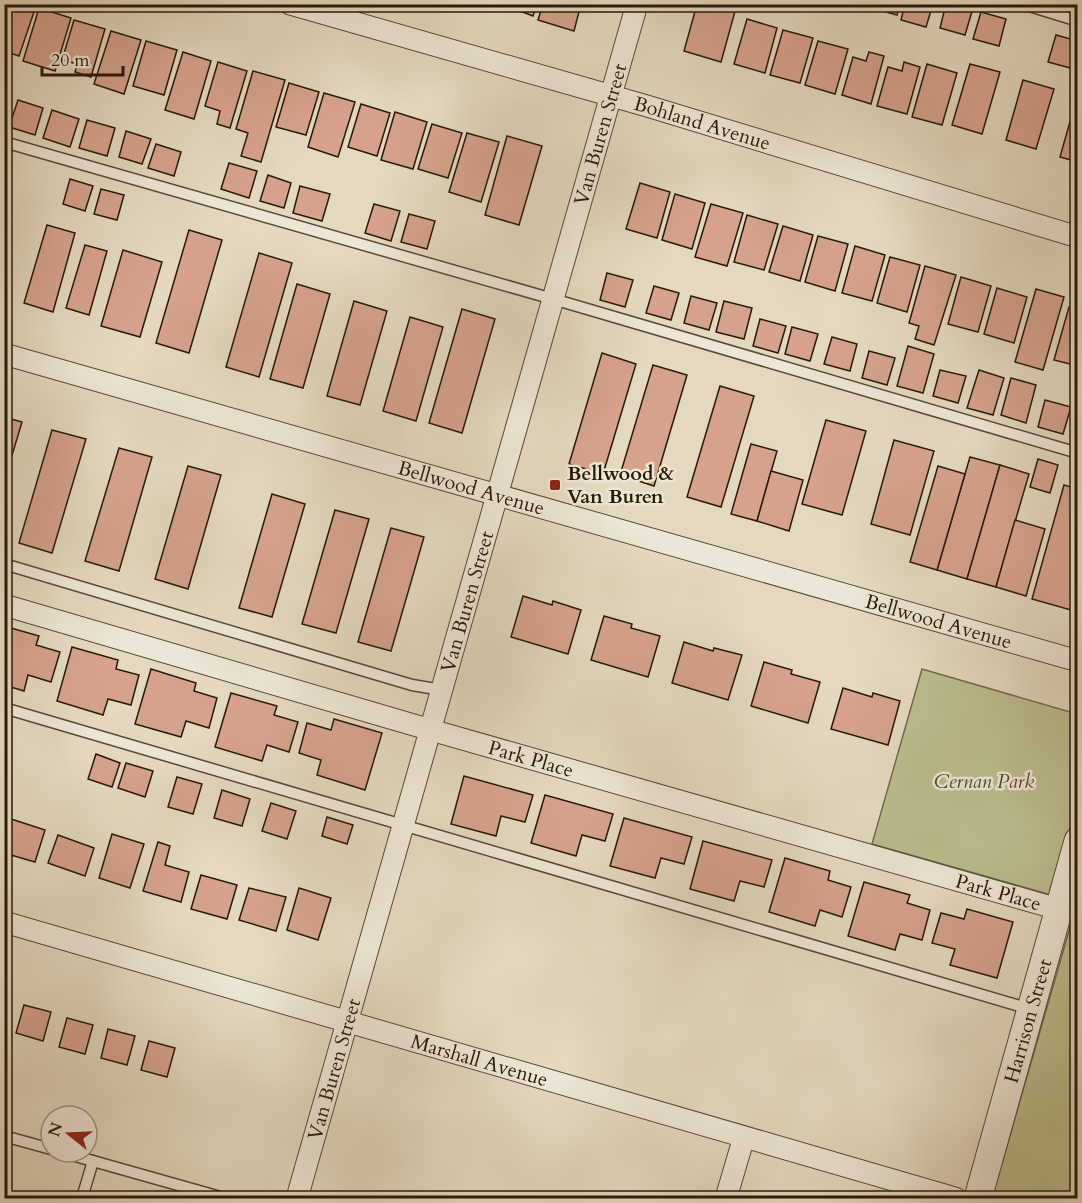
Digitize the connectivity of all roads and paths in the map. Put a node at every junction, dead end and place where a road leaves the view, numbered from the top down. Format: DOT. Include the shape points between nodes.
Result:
graph roads {
  1 [pos="290,4"];
  2 [pos="637,4"];
  3 [pos="1023,4"];
  4 [pos="1077,21"];
  5 [pos="611,96"];
  6 [pos="4,142"];
  7 [pos="1077,237"];
  8 [pos="553,299"];
  9 [pos="4,354"];
  10 [pos="1077,453"];
  11 [pos="497,495"];
  12 [pos="4,564"];
  13 [pos="4,605"];
  14 [pos="1077,661"];
  15 [pos="442,690"];
  16 [pos="4,708"];
  17 [pos="431,730"];
  18 [pos="404,824"];
  19 [pos="1077,841"];
  20 [pos="1058,909"];
  21 [pos="4,922"];
  22 [pos="1031,1009"];
  23 [pos="348,1020"];
  24 [pos="4,1136"];
  25 [pos="744,1137"];
  26 [pos="39,1146"];
  27 [pos="99,1163"];
  28 [pos="92,1164"];
  29 [pos="82,1198"];
  30 [pos="225,1198"];
  31 [pos="297,1198"];
  32 [pos="726,1198"];
  33 [pos="955,1198"];
  34 [pos="978,1198"];
  1 -- 5 [label="street, Bohland Avenue"];
  2 -- 5 [label="street, Van Buren Street"];
  3 -- 4 [label="lane"];
  5 -- 7 [label="street, Bohland Avenue"];
  5 -- 8 [label="street, Van Buren Street"];
  6 -- 8 [label="lane"];
  8 -- 10 [label="lane"];
  8 -- 11 [label="street, Van Buren Street"];
  9 -- 11 [label="street, Bellwood Avenue"];
  11 -- 14 [label="street, Bellwood Avenue"];
  11 -- 15 [label="street, Van Buren Street"];
  12 -- 15 [label="lane" via="380,676"];
  13 -- 17 [label="street, Park Place"];
  15 -- 17 [label="street, Van Buren Street"];
  16 -- 18 [label="lane"];
  17 -- 18 [label="street, Van Buren Street"];
  17 -- 20 [label="street, Park Place"];
  18 -- 22 [label="lane"];
  18 -- 23 [label="street, Van Buren Street"];
  19 -- 20 [label="street, Harrison Street"];
  20 -- 22 [label="street, Harrison Street"];
  21 -- 23 [label="street, Marshall Avenue"];
  22 -- 34 [label="street, Harrison Street"];
  23 -- 25 [label="street, Marshall Avenue"];
  23 -- 31 [label="street, Van Buren Street"];
  24 -- 26 [label="lane"];
  25 -- 32 [label="street"];
  25 -- 33 [label="street, Marshall Avenue"];
  27 -- 30 [label="lane"];
  28 -- 29 [label="lane"];
}
